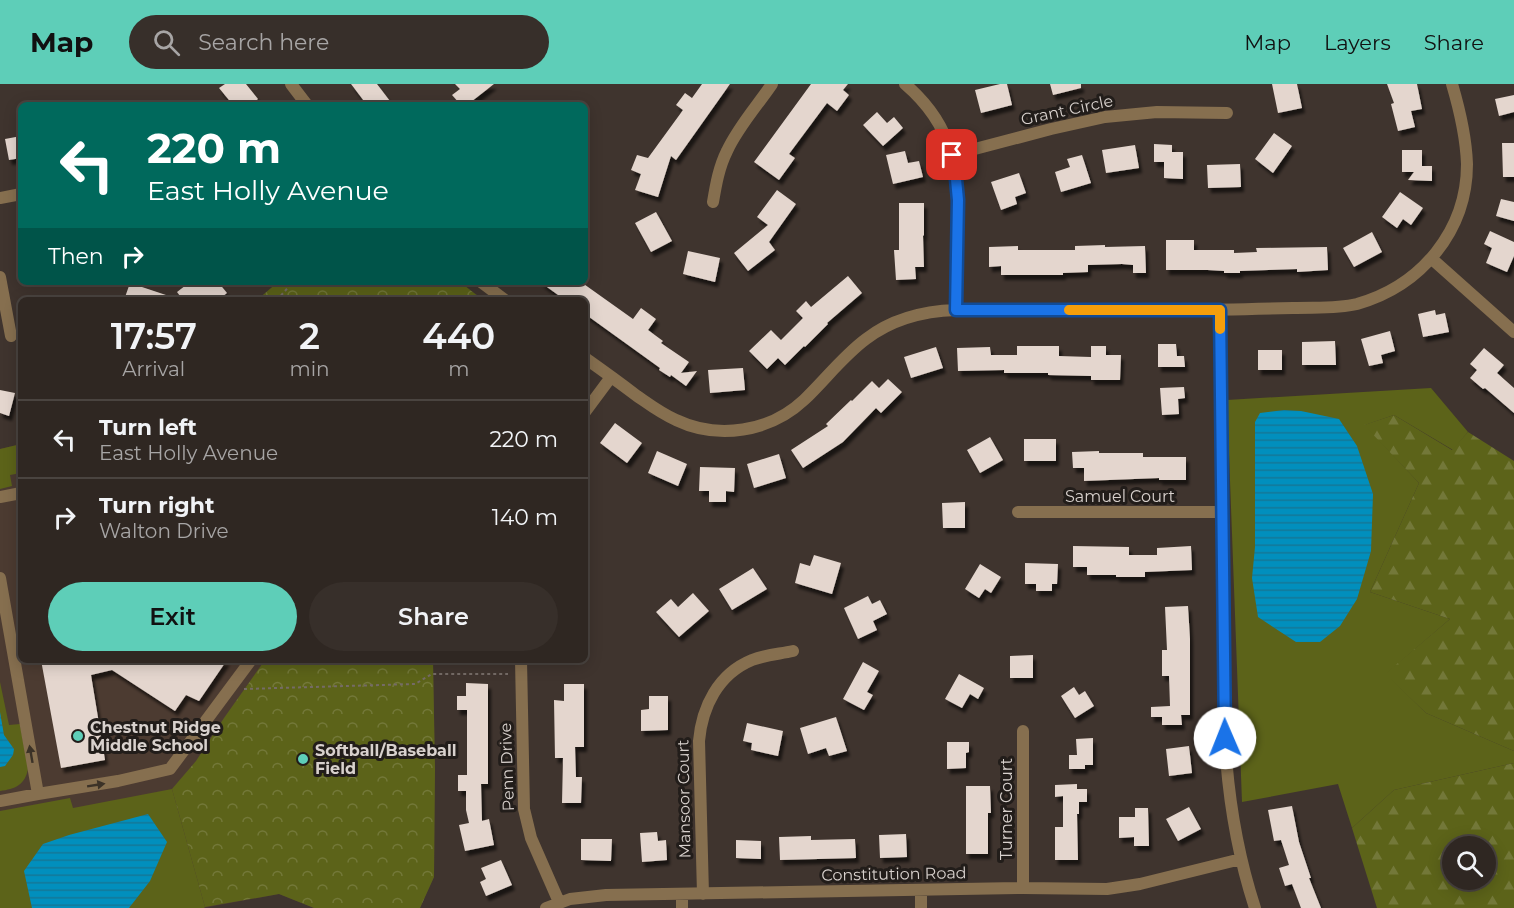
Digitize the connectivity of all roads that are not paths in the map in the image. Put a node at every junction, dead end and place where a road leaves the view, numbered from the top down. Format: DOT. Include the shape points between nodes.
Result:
graph roads {
  1 [pos="291,84"];
  2 [pos="772,84"];
  3 [pos="905,84"];
  4 [pos="1452,84"];
  5 [pos="305,102"];
  6 [pos="1227,113"];
  7 [pos="952,155"];
  8 [pos="18,195"];
  9 [pos="0,198"];
  10 [pos="713,202"];
  11 [pos="1432,258"];
  12 [pos="0,278"];
  13 [pos="485,285"];
  14 [pos="501,297"];
  15 [pos="956,310"];
  16 [pos="1220,310"];
  17 [pos="1514,332"];
  18 [pos="11,336"];
  19 [pos="588,360"];
  20 [pos="611,377"];
  21 [pos="588,408"];
  22 [pos="18,494"];
  23 [pos="0,497"];
  24 [pos="1018,512"];
  25 [pos="1223,512"];
  26 [pos="0,578"];
  27 [pos="793,651"];
  28 [pos="249,663"];
  29 [pos="522,663"];
  30 [pos="1023,731"];
  31 [pos="38,794"];
  32 [pos="0,801"];
  33 [pos="1241,859"];
  34 [pos="1023,888"];
  35 [pos="921,890"];
  36 [pos="682,894"];
  37 [pos="703,894"];
  38 [pos="559,902"];
  39 [pos="546,908"];
  40 [pos="682,908"];
  41 [pos="921,908"];
  42 [pos="1255,908"];
  1 -- 5 [label="street"];
  2 -- 10 [label="street" via="726,152"];
  3 -- 7 [label="street" via="932,114"];
  4 -- 11 [label="street" via="1465,136 1466,178 1455,223"];
  6 -- 7 [label="street, Grant Circle" via="1157,112 1105,117"];
  7 -- 15 [label="street" via="958,200"];
  8 -- 9 [label="street"];
  11 -- 16 [label="street" via="1401,284 1358,303"];
  11 -- 17 [label="street"];
  12 -- 18 [label="street"];
  13 -- 14 [label="street"];
  15 -- 16 [label="street"];
  15 -- 20 [label="street" via="919,314 880,329 792,410 770,422 744,429 714,431 686,425"];
  16 -- 25 [label="street"];
  19 -- 20 [label="street"];
  20 -- 21 [label="street"];
  22 -- 23 [label="street"];
  24 -- 25 [label="street, Samuel Court"];
  25 -- 33 [label="street" via="1226,757"];
  31 -- 26 [label="street, one-way"];
  27 -- 37 [label="street, Mansoor Court" via="743,664 720,685 706,705 699,741"];
  31 -- 28 [label="street, one-way" via="170,769"];
  29 -- 38 [label="street, Penn Drive" via="524,809 531,838"];
  30 -- 34 [label="street, Turner Court"];
  31 -- 32 [label="street"];
  33 -- 34 [label="street, Constitution Road" via="1118,888"];
  33 -- 42 [label="street"];
  34 -- 35 [label="street, Constitution Road"];
  35 -- 37 [label="street, Constitution Road"];
  35 -- 41 [label="street"];
  36 -- 37 [label="street, Constitution Road"];
  36 -- 38 [label="street, Constitution Road" via="606,895"];
  36 -- 40 [label="street"];
  38 -- 39 [label="street, Constitution Road"];
}
